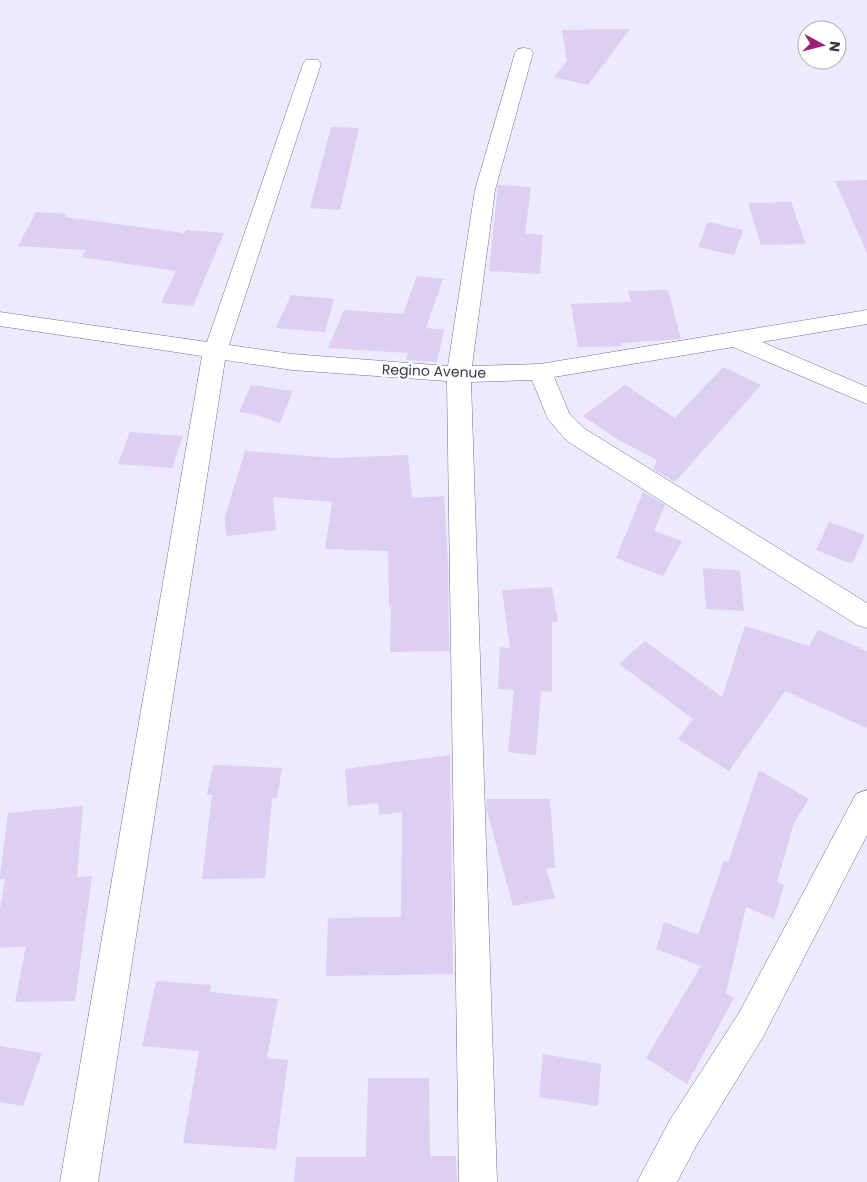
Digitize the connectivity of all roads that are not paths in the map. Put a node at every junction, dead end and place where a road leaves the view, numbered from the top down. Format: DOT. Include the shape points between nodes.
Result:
graph roads {
  1 [pos="524,53"];
  2 [pos="312,64"];
  3 [pos="867,317"];
  4 [pos="0,319"];
  5 [pos="735,339"];
  6 [pos="215,351"];
  7 [pos="540,372"];
  8 [pos="459,374"];
  9 [pos="867,396"];
  10 [pos="867,617"];
  11 [pos="867,804"];
  12 [pos="79,1182"];
  13 [pos="478,1182"];
  14 [pos="656,1182"];
  1 -- 8 [label="street" via="485,190"];
  2 -- 6 [label="street"];
  3 -- 5 [label="street, Regino Avenue"];
  4 -- 6 [label="street, Regino Avenue"];
  5 -- 7 [label="street, Regino Avenue"];
  5 -- 9 [label="street"];
  6 -- 8 [label="street, Regino Avenue" via="292,362"];
  6 -- 12 [label="street"];
  7 -- 8 [label="street, Regino Avenue"];
  7 -- 10 [label="street" via="560,419 576,435"];
  8 -- 13 [label="street"];
  11 -- 14 [label="street" via="751,1025 682,1133"];
}
